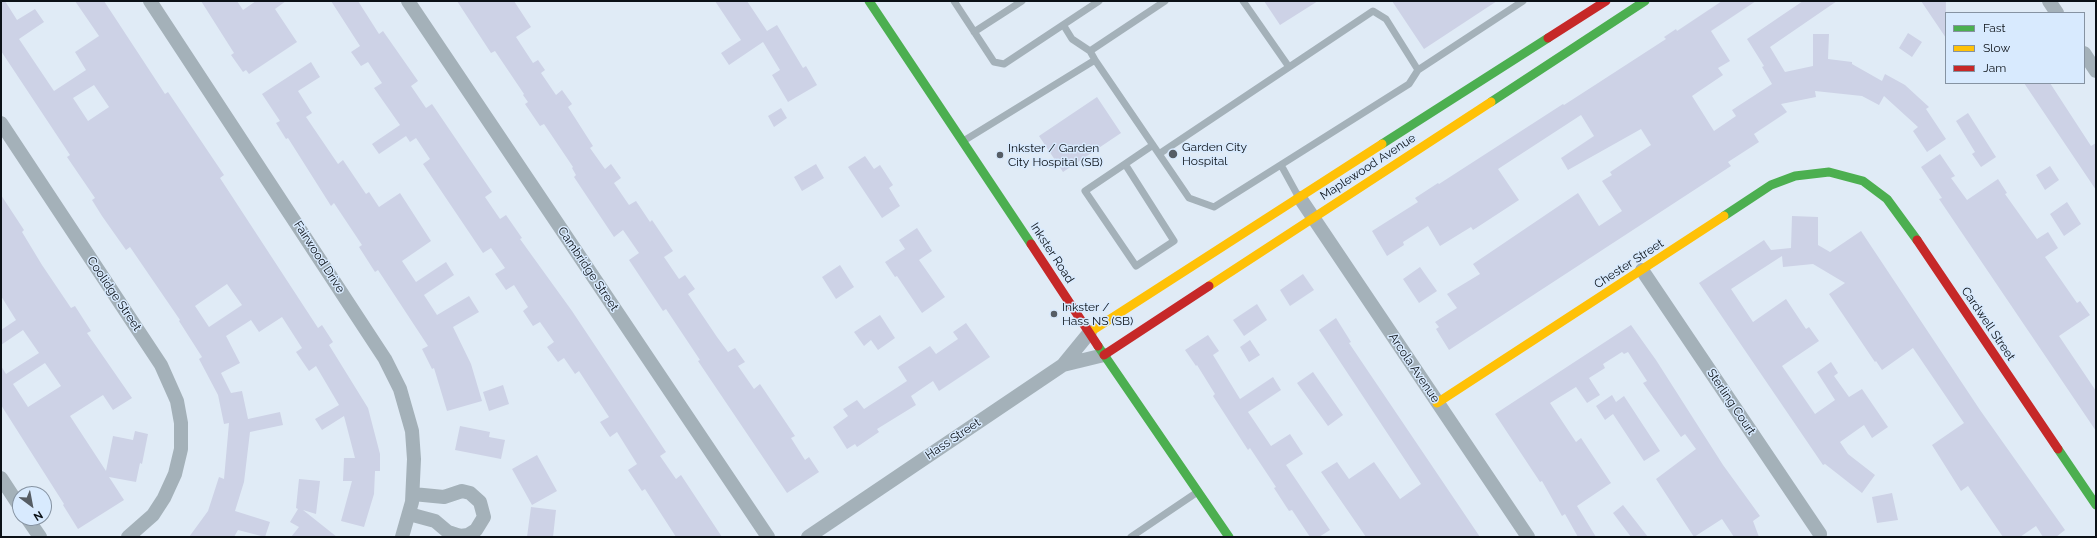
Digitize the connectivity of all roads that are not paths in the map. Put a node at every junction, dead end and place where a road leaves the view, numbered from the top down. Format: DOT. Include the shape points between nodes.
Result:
graph roads {
  1 [pos="150,1"];
  2 [pos="408,1"];
  3 [pos="869,1"];
  4 [pos="954,1"];
  5 [pos="1022,1"];
  6 [pos="1099,1"];
  7 [pos="1165,1"];
  8 [pos="1243,1"];
  9 [pos="1523,1"];
  10 [pos="1606,1"];
  11 [pos="1645,1"];
  12 [pos="2049,1"];
  13 [pos="2056,12"];
  14 [pos="1064,26"];
  15 [pos="974,32"];
  16 [pos="1090,51"];
  17 [pos="2085,54"];
  18 [pos="1095,60"];
  19 [pos="1289,68"];
  20 [pos="1418,70"];
  21 [pos="2096,71"];
  22 [pos="1515,73"];
  23 [pos="1,123"];
  24 [pos="964,142"];
  25 [pos="1153,145"];
  26 [pos="1159,154"];
  27 [pos="1125,164"];
  28 [pos="1281,165"];
  29 [pos="1843,175"];
  30 [pos="1300,198"];
  31 [pos="1313,218"];
  32 [pos="1642,270"];
  33 [pos="1090,332"];
  34 [pos="1104,355"];
  35 [pos="1063,365"];
  36 [pos="1437,403"];
  37 [pos="1,478"];
  38 [pos="1198,492"];
  39 [pos="413,494"];
  40 [pos="12,495"];
  41 [pos="2096,505"];
  42 [pos="409,514"];
  43 [pos="32,526"];
  44 [pos="1820,534"];
  45 [pos="40,537"];
  46 [pos="128,537"];
  47 [pos="402,537"];
  48 [pos="768,537"];
  49 [pos="808,537"];
  50 [pos="1131,537"];
  51 [pos="1229,537"];
  52 [pos="1528,537"];
  1 -- 39 [label="street, Fairwood Drive" via="386,359 400,390 412,431"];
  2 -- 48 [label="street, Cambridge Street"];
  3 -- 24 [label="street, Inkster Road"];
  4 -- 15 [label="lane"];
  5 -- 15 [label="lane"];
  6 -- 14 [label="lane"];
  7 -- 16 [label="lane"];
  8 -- 19 [label="lane"];
  9 -- 20 [label="lane"];
  10 -- 22 [label="street, Maplewood Avenue"];
  11 -- 22 [label="street, Maplewood Avenue"];
  12 -- 13 [label="street"];
  14 -- 15 [label="lane" via="1004,64 994,62"];
  14 -- 16 [label="lane" via="1072,39"];
  16 -- 18 [label="lane"];
  17 -- 21 [label="street"];
  18 -- 24 [label="lane"];
  18 -- 25 [label="lane"];
  19 -- 20 [label="lane" via="1373,12 1386,19"];
  19 -- 26 [label="lane"];
  20 -- 28 [label="lane" via="1409,84"];
  22 -- 30 [label="street, Maplewood Avenue"];
  22 -- 31 [label="street, Maplewood Avenue"];
  23 -- 46 [label="street, Coolidge Street" via="169,379 177,401 181,423 181,449 172,480 153,515"];
  24 -- 33 [label="street, Inkster Road"];
  25 -- 26 [label="lane"];
  25 -- 27 [label="lane"];
  26 -- 28 [label="lane" via="1189,198 1214,207"];
  27 -- 27 [label="lane" via="1085,191 1136,266 1174,241"];
  28 -- 30 [label="lane"];
  29 -- 32 [label="street, Chester Street" via="1830,172 1812,173 1771,185"];
  29 -- 41 [label="street, Cardwell Street" via="1863,181 1878,190 1902,217"];
  30 -- 31 [label="street, Arcola Avenue"];
  30 -- 33 [label="street, Maplewood Avenue"];
  31 -- 34 [label="street, Maplewood Avenue"];
  31 -- 36 [label="street, Arcola Avenue"];
  32 -- 36 [label="street, Chester Street"];
  32 -- 44 [label="street, Sterling Court"];
  33 -- 34 [label="street, Inkster Road"];
  33 -- 35 [label="street"];
  34 -- 35 [label="street, Hass Street"];
  34 -- 38 [label="street, Inkster Road"];
  35 -- 49 [label="street, Hass Street"];
  36 -- 52 [label="street, Arcola Avenue"];
  37 -- 40 [label="street"];
  38 -- 50 [label="lane"];
  38 -- 51 [label="street, Inkster Road"];
  39 -- 42 [label="street, Fairwood Drive"];
  39 -- 42 [label="street" via="444,498 462,491 470,493 480,502 484,517 476,530 460,536 448,532 434,521"];
  42 -- 47 [label="street, Fairwood Drive"];
  43 -- 45 [label="street"];
}
